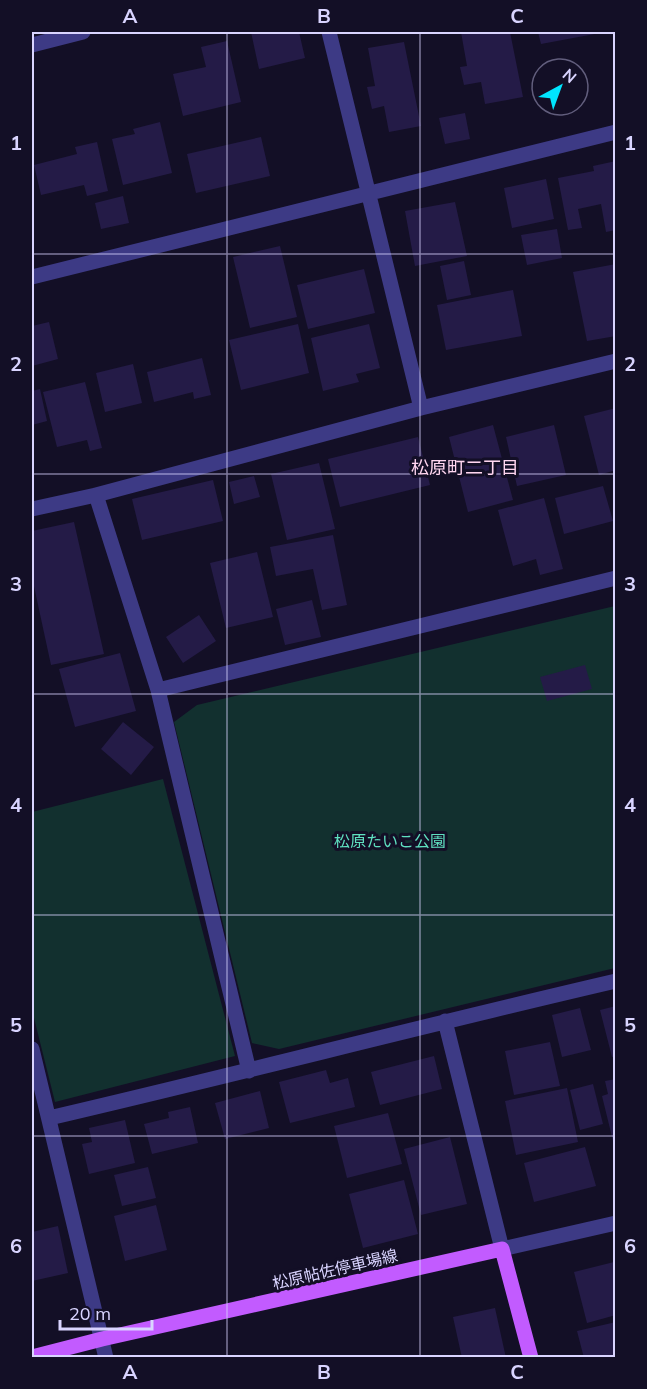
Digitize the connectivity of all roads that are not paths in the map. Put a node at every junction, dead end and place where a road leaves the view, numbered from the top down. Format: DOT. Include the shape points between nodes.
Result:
graph roads {
  1 [pos="83,32"];
  2 [pos="329,32"];
  3 [pos="32,45"];
  4 [pos="615,132"];
  5 [pos="370,192"];
  6 [pos="32,277"];
  7 [pos="615,361"];
  8 [pos="421,408"];
  9 [pos="96,495"];
  10 [pos="32,509"];
  11 [pos="615,578"];
  12 [pos="158,690"];
  13 [pos="615,981"];
  14 [pos="445,1021"];
  15 [pos="32,1049"];
  16 [pos="249,1071"];
  17 [pos="49,1118"];
  18 [pos="615,1223"];
  19 [pos="502,1250"];
  20 [pos="102,1339"];
  21 [pos="32,1357"];
  22 [pos="106,1358"];
  23 [pos="531,1358"];
  1 -- 3 [label="street"];
  2 -- 5 [label="street"];
  4 -- 5 [label="street"];
  5 -- 6 [label="street"];
  5 -- 8 [label="street"];
  7 -- 8 [label="street"];
  8 -- 9 [label="street"];
  9 -- 10 [label="street"];
  9 -- 12 [label="street"];
  11 -- 12 [label="street"];
  12 -- 16 [label="street"];
  13 -- 14 [label="street"];
  14 -- 16 [label="street"];
  14 -- 19 [label="street"];
  15 -- 17 [label="street"];
  16 -- 17 [label="street"];
  17 -- 20 [label="street"];
  18 -- 19 [label="street"];
  19 -- 20 [label="main road, 松原帖佐停車場線"];
  19 -- 23 [label="main road"];
  20 -- 21 [label="main road, 松原帖佐停車場線"];
  20 -- 22 [label="street"];
}
